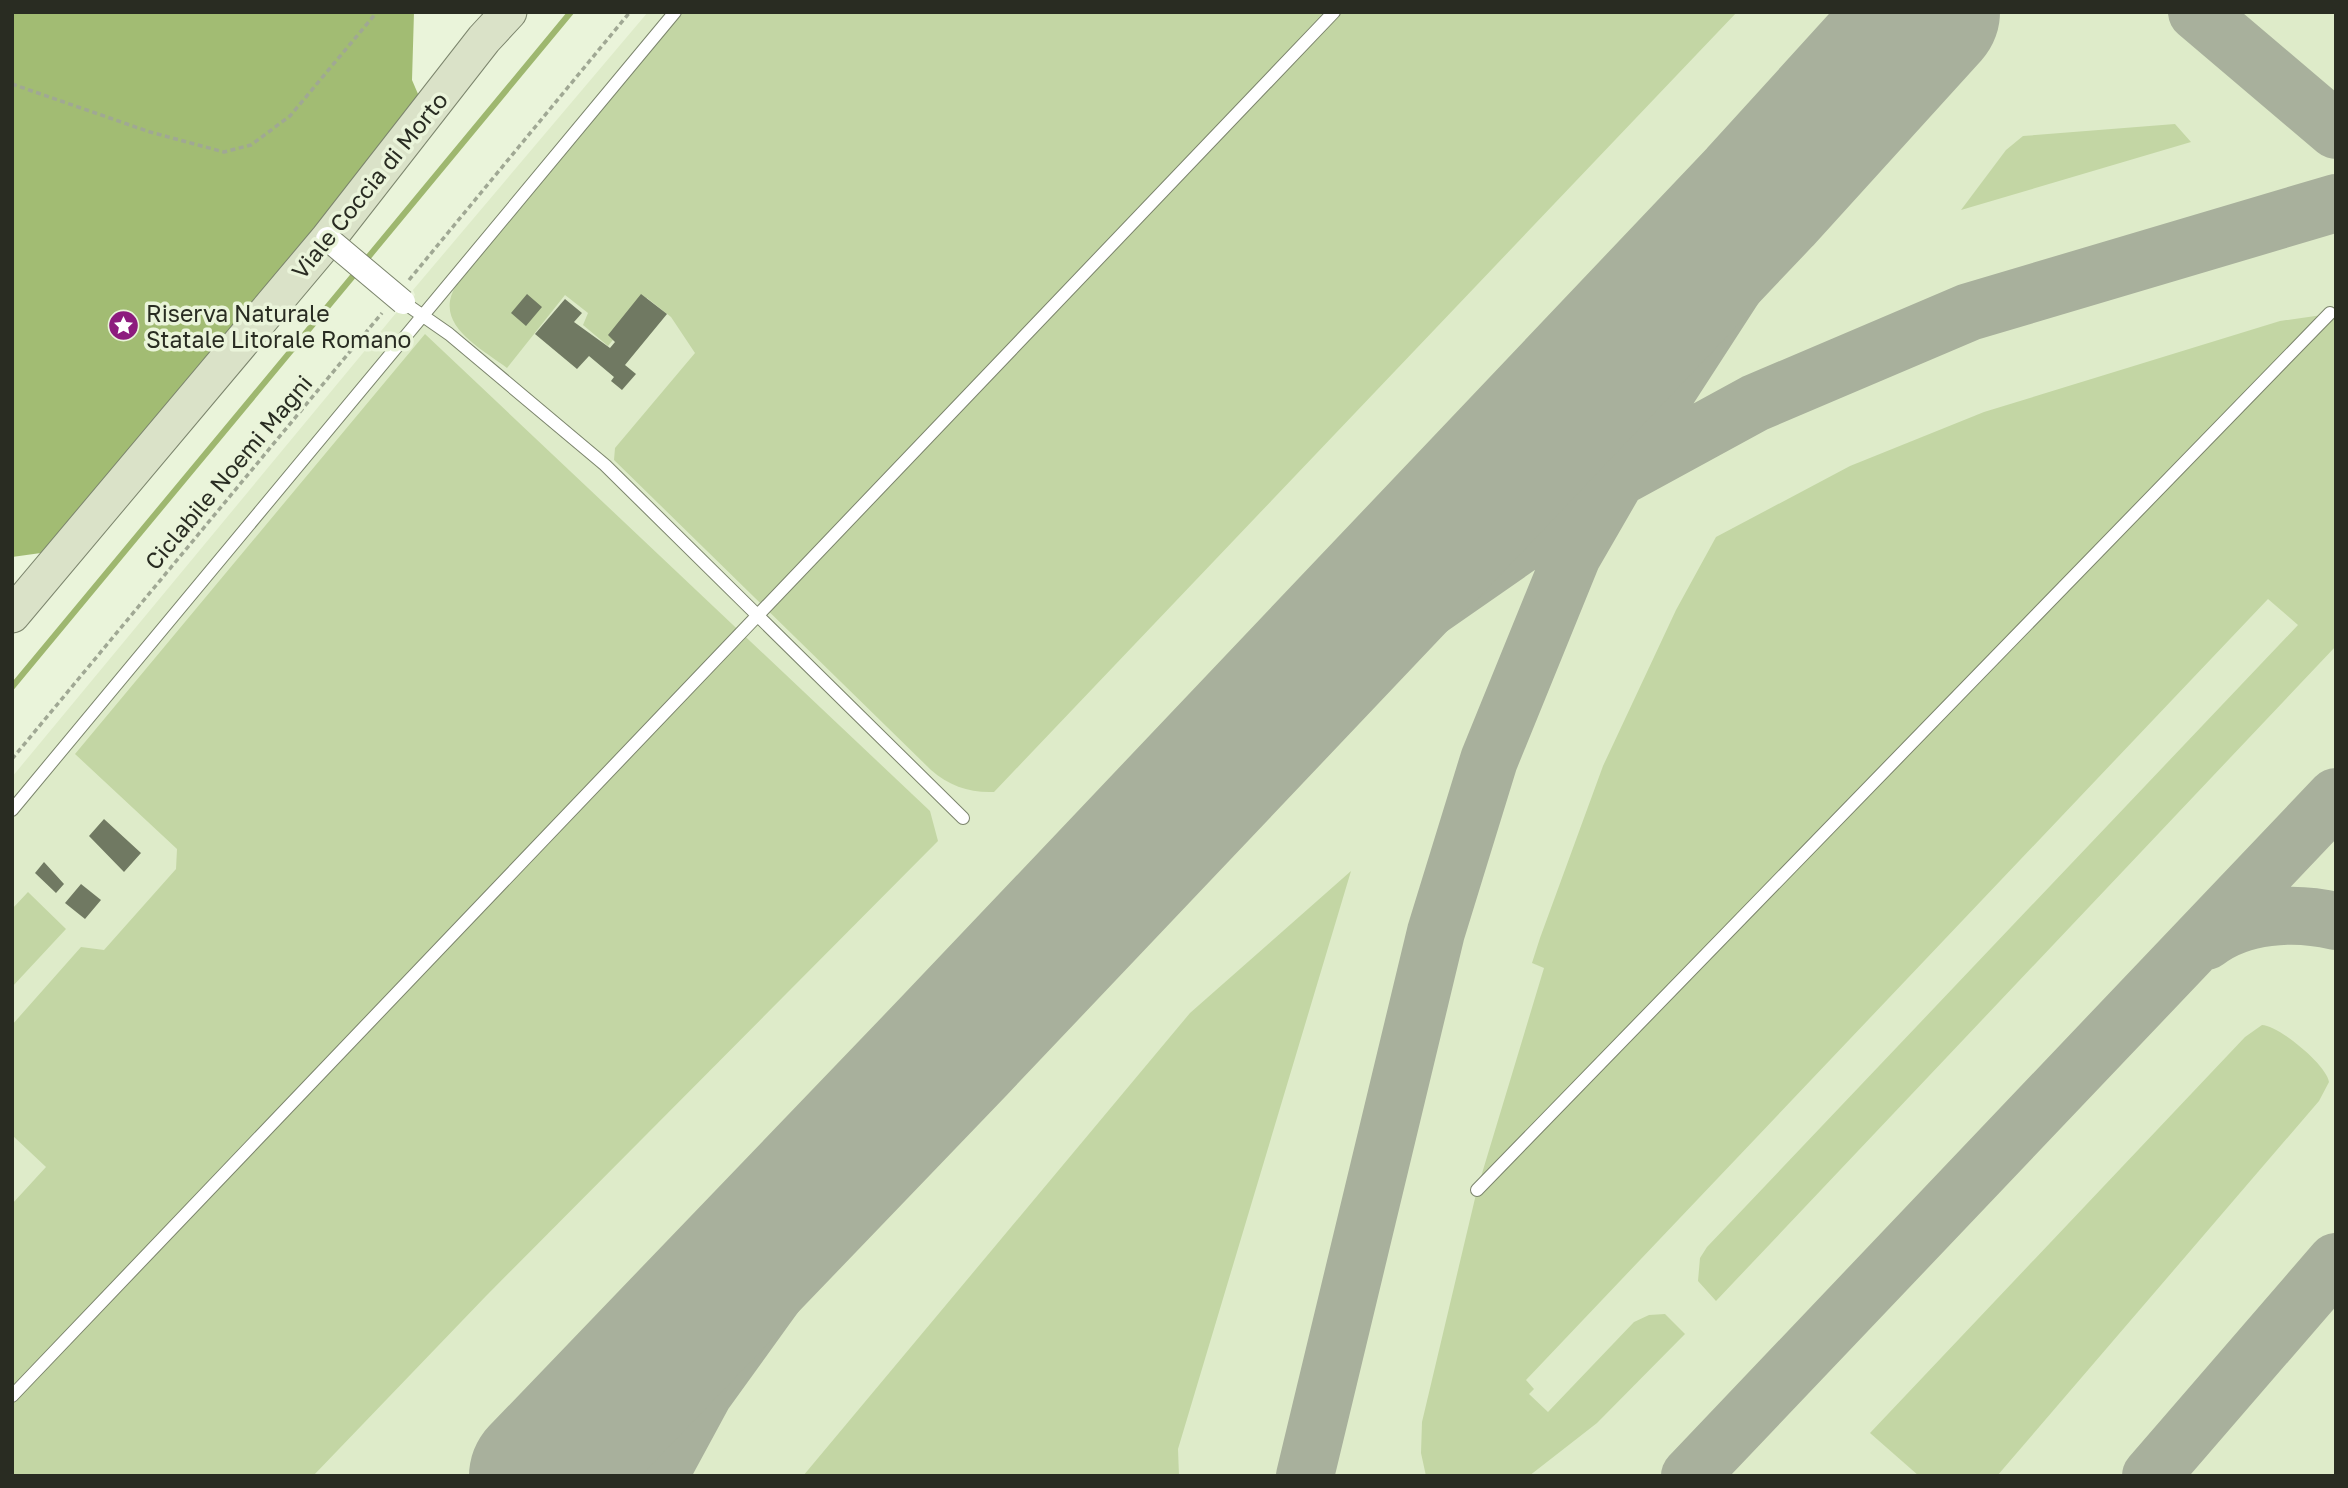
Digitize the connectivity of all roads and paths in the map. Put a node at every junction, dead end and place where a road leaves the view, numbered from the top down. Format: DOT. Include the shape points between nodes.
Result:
graph roads {
  1 [pos="377,12"];
  2 [pos="509,12"];
  3 [pos="630,12"];
  4 [pos="675,12"];
  5 [pos="1334,12"];
  6 [pos="12,84"];
  7 [pos="328,239"];
  8 [pos="406,301"];
  9 [pos="2330,313"];
  10 [pos="12,615"];
  11 [pos="12,759"];
  12 [pos="12,810"];
  13 [pos="963,818"];
  14 [pos="1477,1190"];
  15 [pos="12,1396"];
  1 -- 6 [label="path" via="289,116 251,145 223,152"];
  2 -- 7 [label="street, Viale Coccia di Morto"];
  3 -- 8 [label="path, Ciclabile Noemi Magni"];
  4 -- 8 [label="lane"];
  5 -- 15 [label="lane"];
  7 -- 8 [label="street, bridge"];
  7 -- 10 [label="street, Viale Coccia di Morto"];
  8 -- 11 [label="path, Ciclabile Noemi Magni"];
  8 -- 12 [label="lane"];
  8 -- 13 [label="lane" via="604,465"];
  9 -- 14 [label="lane"];
}
